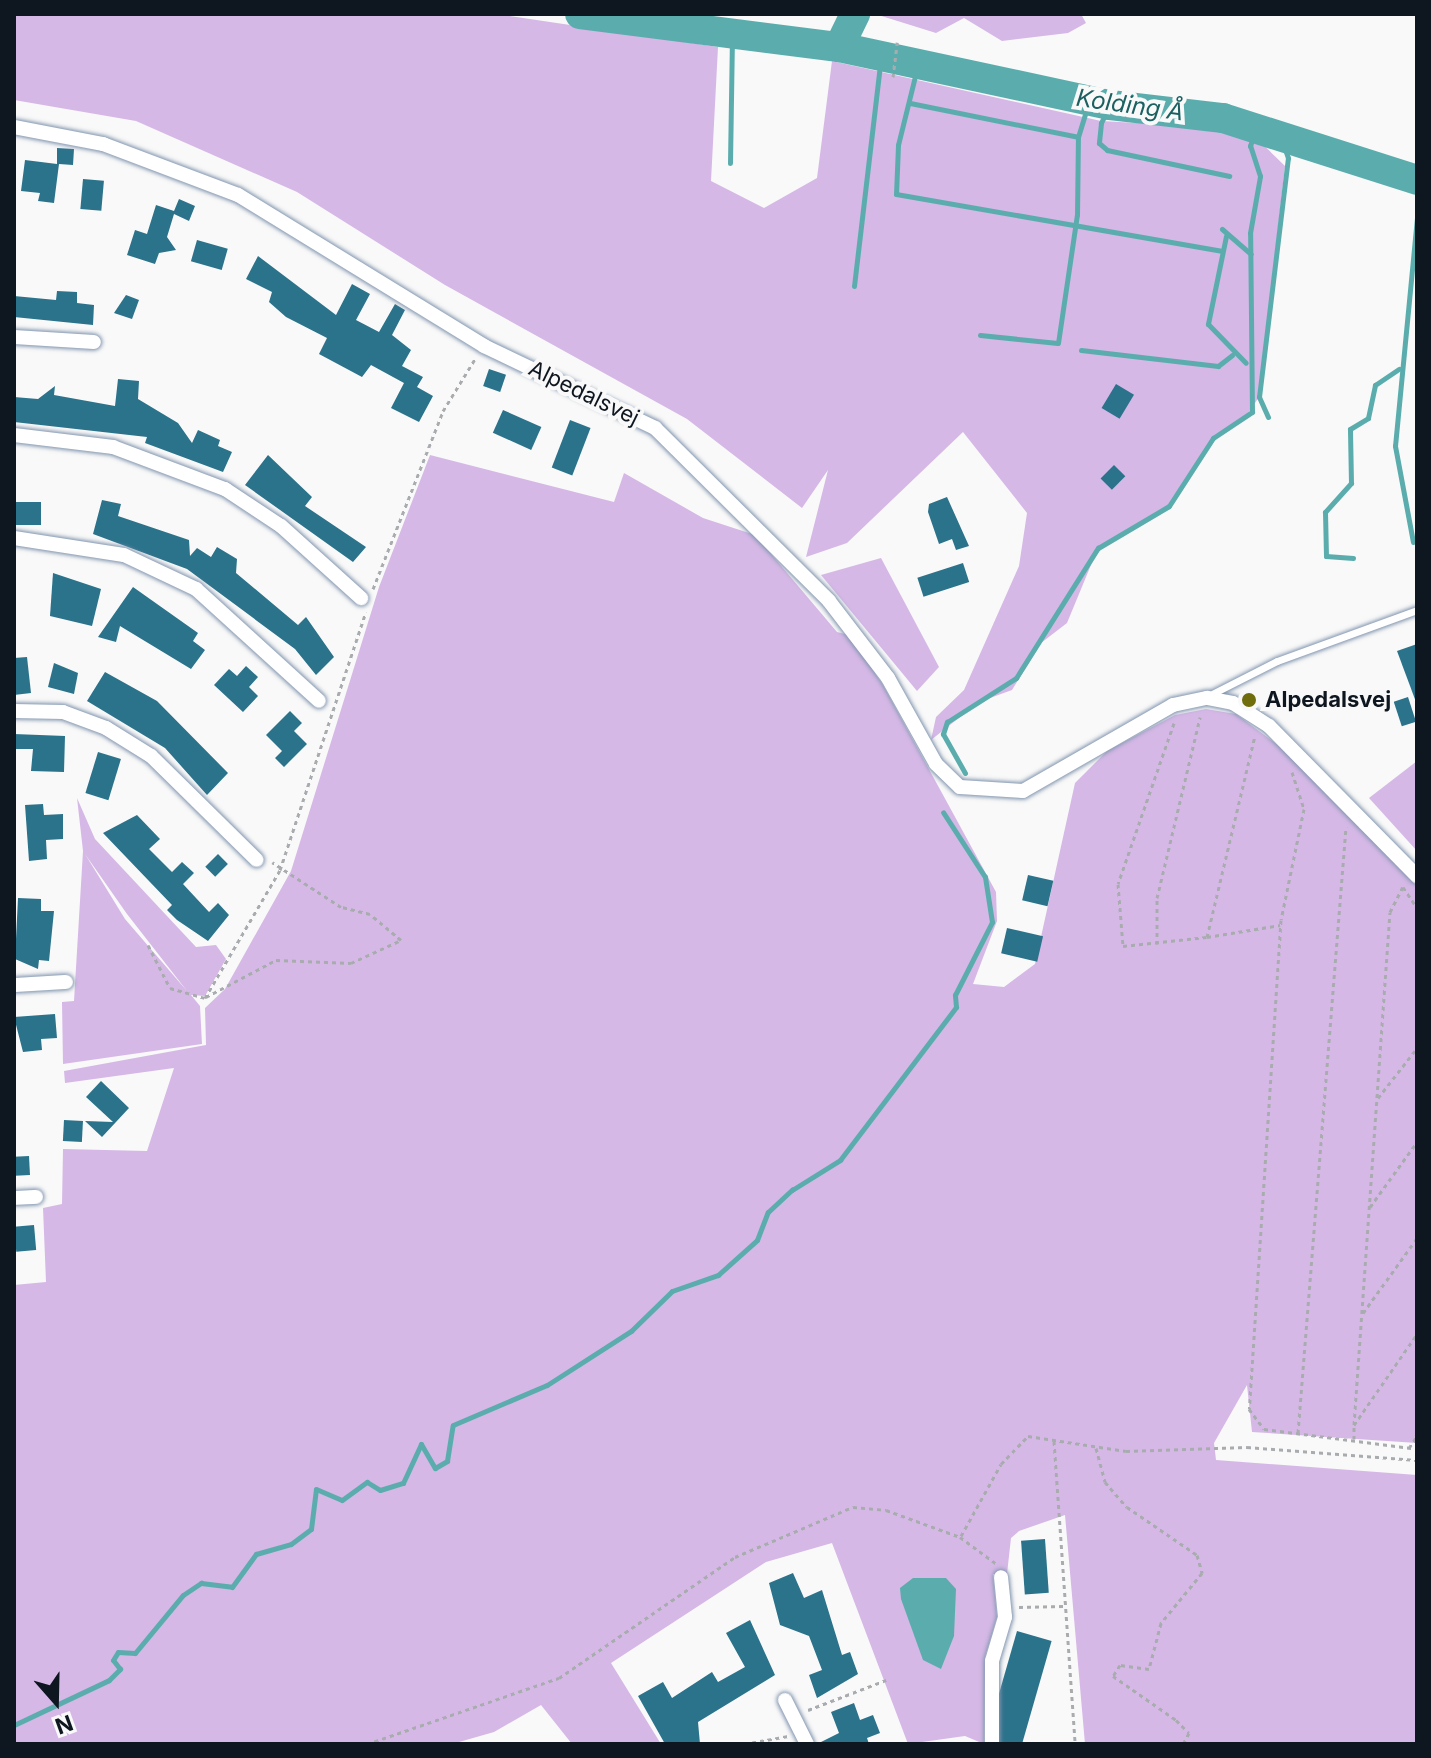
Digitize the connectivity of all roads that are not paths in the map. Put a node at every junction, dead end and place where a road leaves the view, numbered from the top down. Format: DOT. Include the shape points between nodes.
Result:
graph roads {
  1 [pos="14,127"];
  2 [pos="14,337"];
  3 [pos="94,342"];
  4 [pos="14,435"];
  5 [pos="14,538"];
  6 [pos="361,598"];
  7 [pos="1417,610"];
  8 [pos="1207,698"];
  9 [pos="319,701"];
  10 [pos="14,711"];
  11 [pos="257,860"];
  12 [pos="1417,876"];
  13 [pos="66,982"];
  14 [pos="14,985"];
  15 [pos="36,1197"];
  16 [pos="14,1198"];
  17 [pos="1001,1577"];
  18 [pos="785,1700"];
  19 [pos="805,1738"];
  20 [pos="992,1744"];
  1 -- 8 [label="street, Alpedalsvej" via="103,144 238,195 484,346 614,402 695,462 863,641 936,764 960,787 1023,791 1143,717"];
  2 -- 3 [label="street"];
  4 -- 6 [label="street" via="113,447 225,489 281,526"];
  5 -- 9 [label="street" via="124,555 196,589"];
  7 -- 8 [label="lane, Alpedalsvej" via="1277,661"];
  8 -- 12 [label="street" via="1233,703 1269,726"];
  10 -- 11 [label="street" via="63,712 140,749"];
  13 -- 14 [label="street"];
  15 -- 16 [label="street"];
  17 -- 20 [label="street" via="1004,1608 992,1661"];
  18 -- 19 [label="street"];
}
